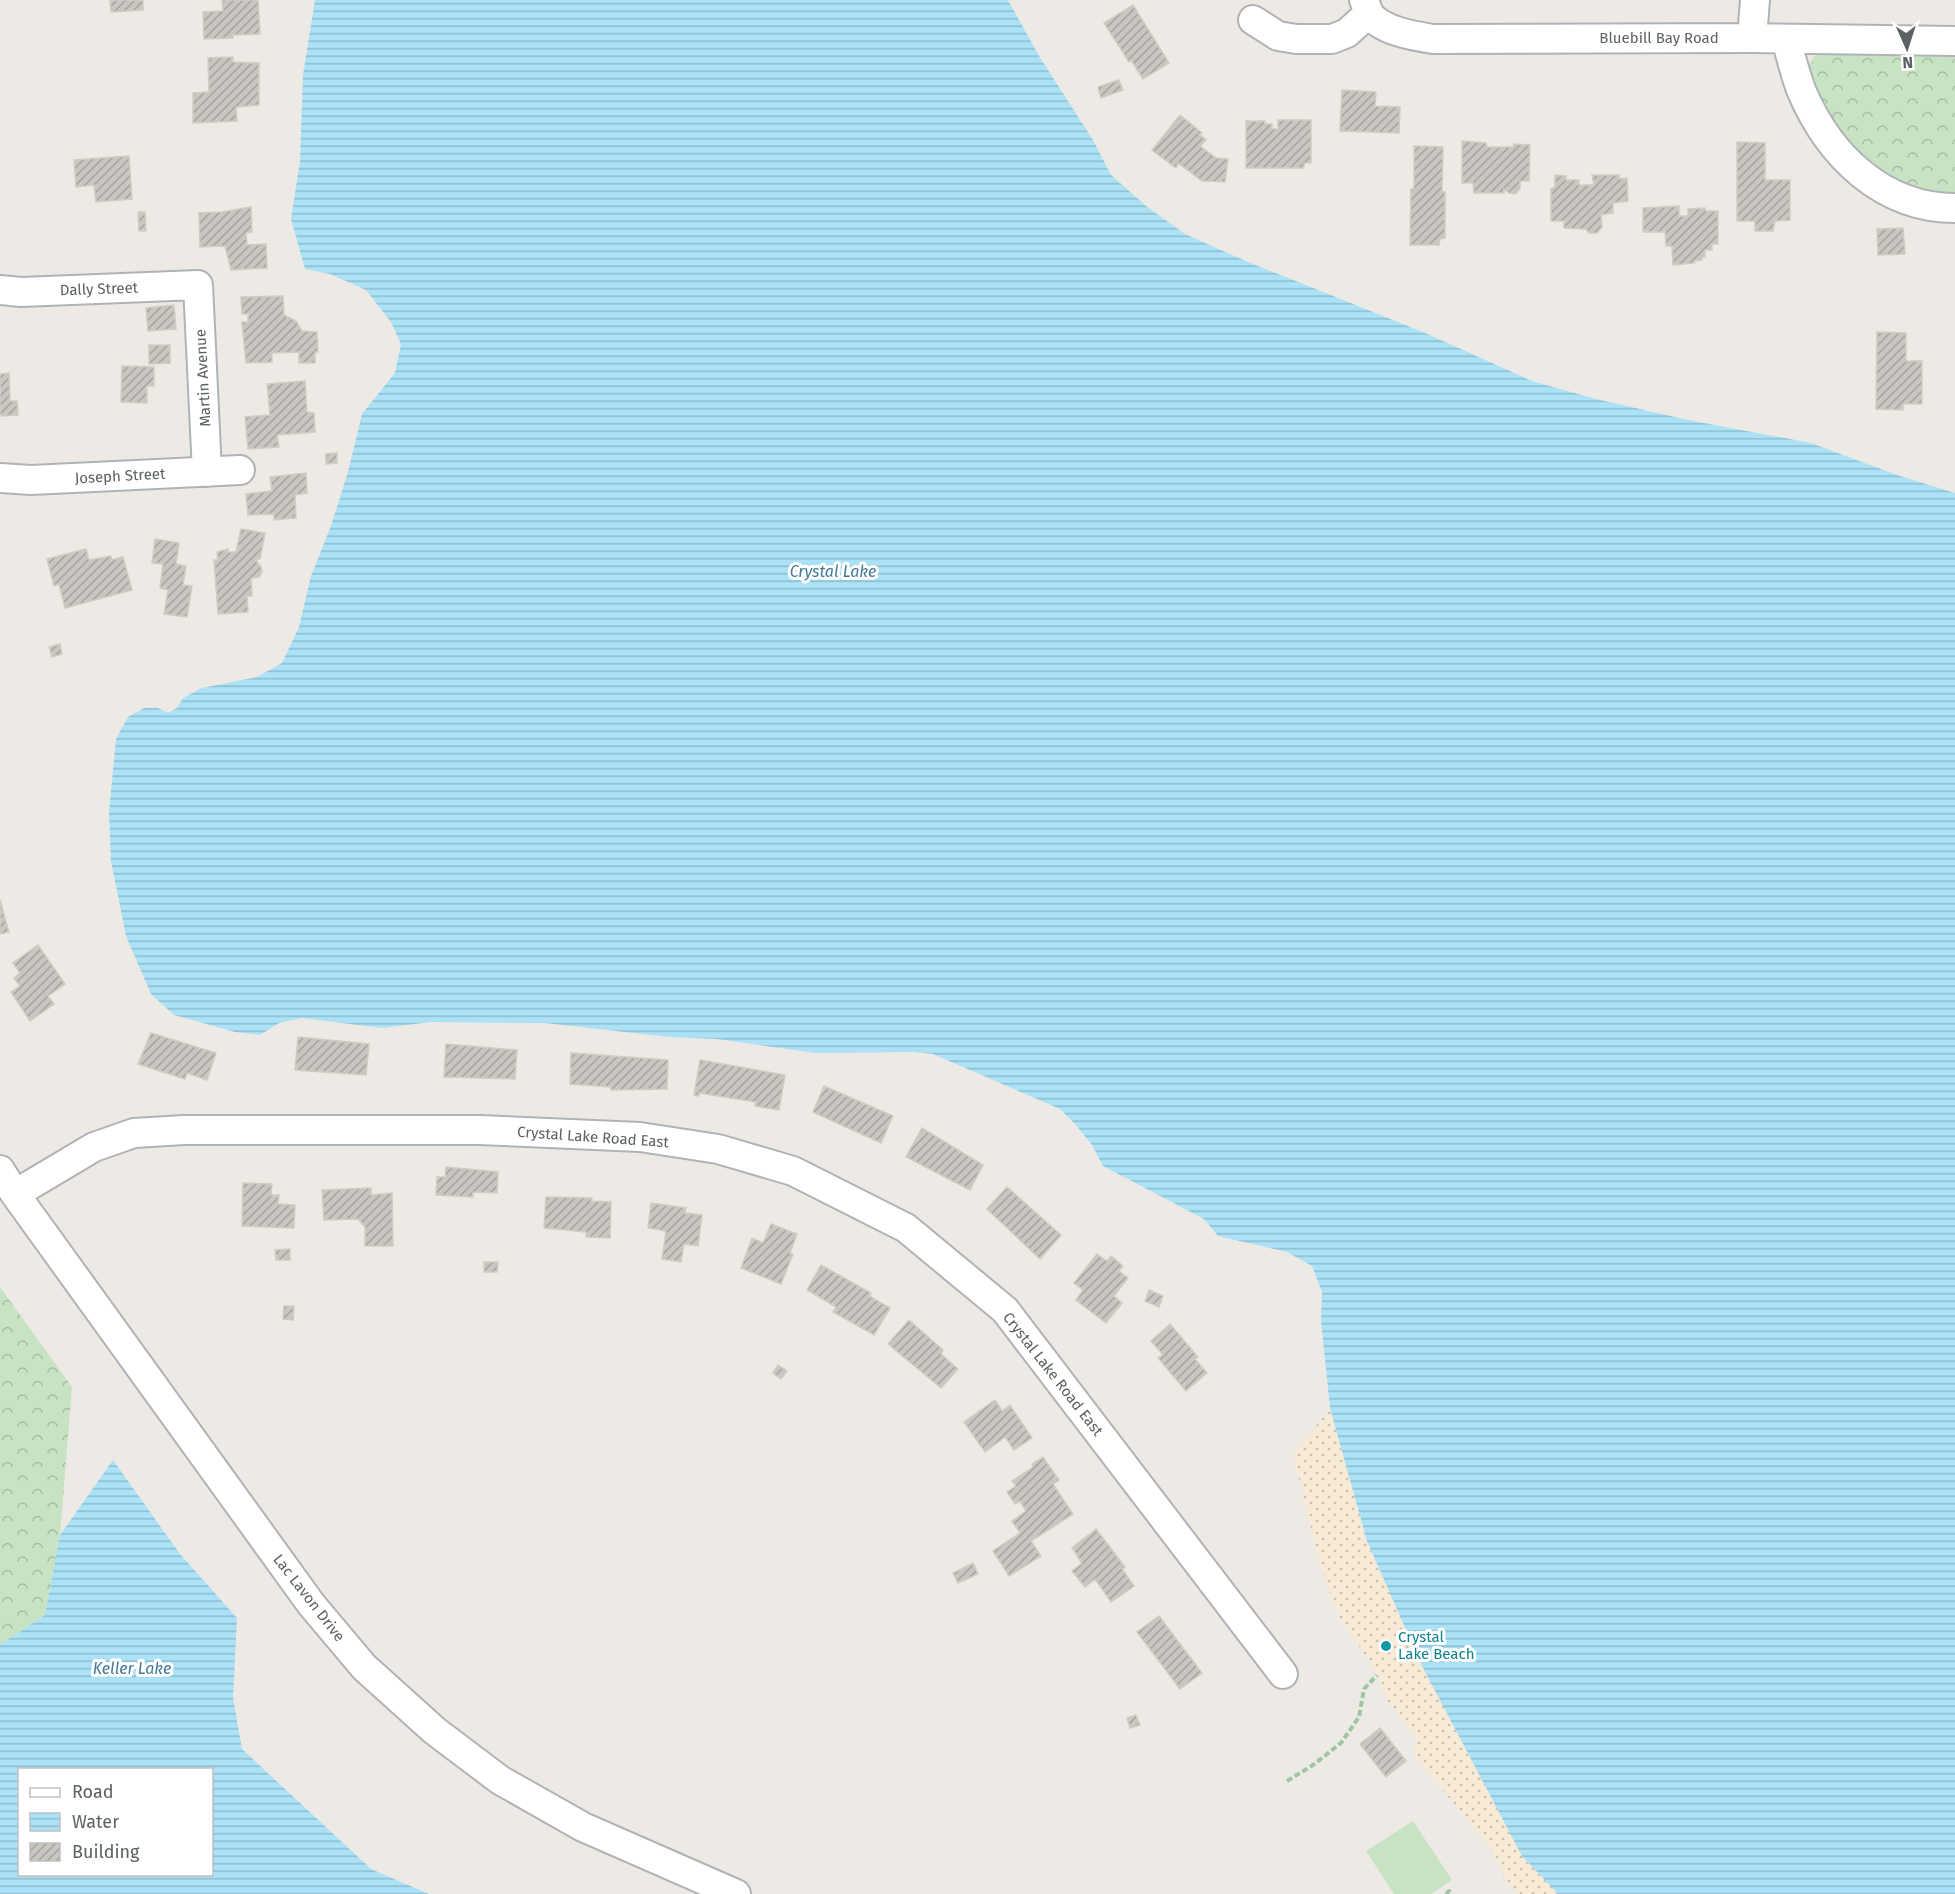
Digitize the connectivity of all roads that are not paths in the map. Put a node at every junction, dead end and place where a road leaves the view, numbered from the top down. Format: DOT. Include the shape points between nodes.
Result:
graph roads {
  1 [pos="1755,0"];
  2 [pos="1366,7"];
  3 [pos="1253,20"];
  4 [pos="1752,38"];
  5 [pos="1786,39"];
  6 [pos="1955,41"];
  7 [pos="1955,208"];
  8 [pos="198,285"];
  9 [pos="0,290"];
  10 [pos="240,470"];
  11 [pos="207,472"];
  12 [pos="0,478"];
  13 [pos="0,1170"];
  14 [pos="15,1194"];
  15 [pos="1282,1674"];
  16 [pos="736,1894"];
  1 -- 4 [label="street"];
  2 -- 3 [label="street, Bluebill Bay Road" via="1347,33 1332,39 1278,36"];
  2 -- 4 [label="street, Bluebill Bay Road" via="1387,26 1433,39"];
  4 -- 5 [label="street, Bluebill Bay Road"];
  5 -- 6 [label="street, Bluebill Bay Road"];
  5 -- 7 [label="street" via="1802,92 1821,129 1866,180 1920,204"];
  8 -- 9 [label="street, Dally Street"];
  8 -- 11 [label="street, Martin Avenue"];
  10 -- 11 [label="street, Joseph Street"];
  11 -- 12 [label="street, Joseph Street"];
  13 -- 14 [label="street, Lac Lavon Drive"];
  14 -- 15 [label="street, Crystal Lake Road East" via="94,1147 134,1132 184,1130 479,1130 640,1137 717,1149 793,1171 906,1228 1005,1310"];
  14 -- 16 [label="street, Lac Lavon Drive" via="311,1604 364,1667 435,1731 501,1780 583,1827"];
}
